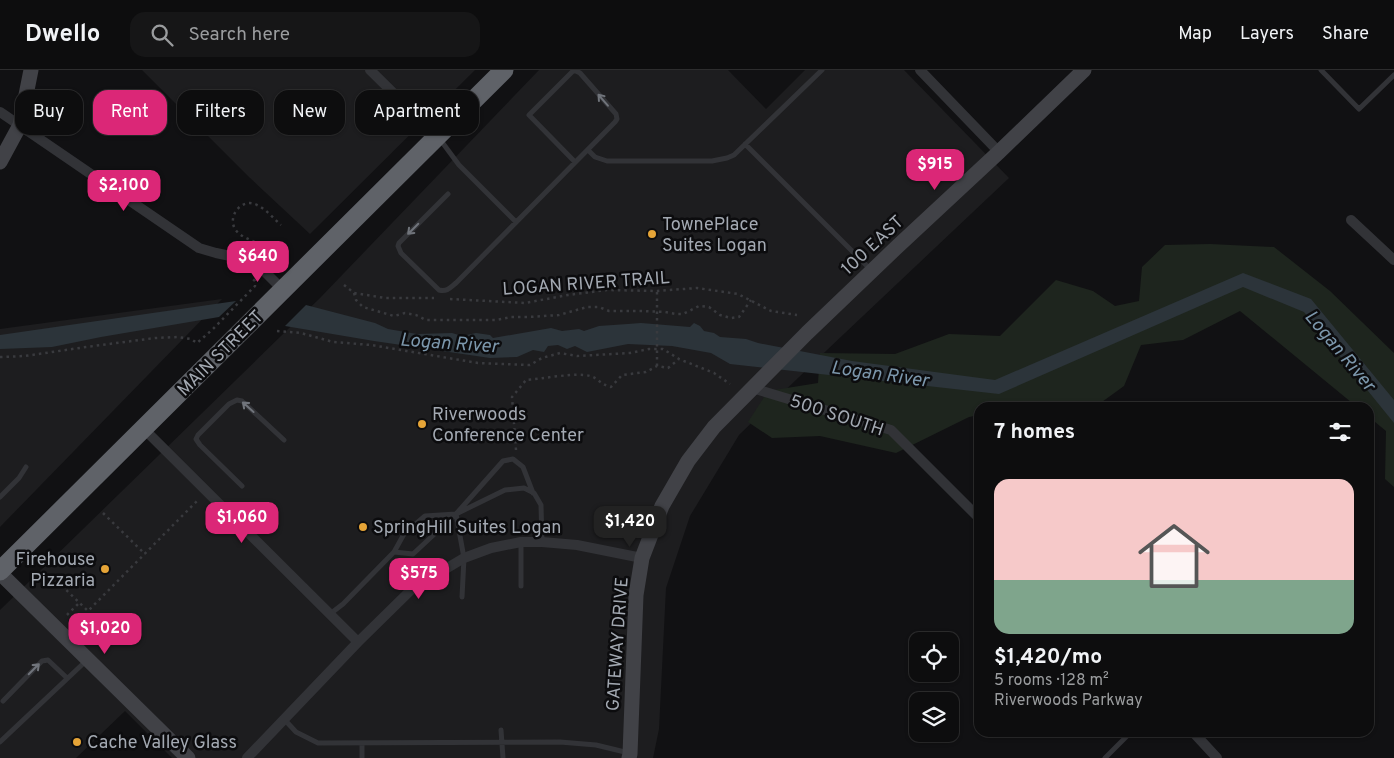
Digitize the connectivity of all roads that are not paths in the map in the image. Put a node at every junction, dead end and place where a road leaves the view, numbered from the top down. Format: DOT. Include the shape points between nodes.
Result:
graph roads {
  1 [pos="31,70"];
  2 [pos="370,70"];
  3 [pos="504,70"];
  4 [pos="822,70"];
  5 [pos="920,70"];
  6 [pos="1084,70"];
  7 [pos="1321,70"];
  8 [pos="1394,75"];
  9 [pos="27,90"];
  10 [pos="0,112"];
  11 [pos="15,122"];
  12 [pos="15,134"];
  13 [pos="35,135"];
  14 [pos="437,136"];
  15 [pos="745,144"];
  16 [pos="588,150"];
  17 [pos="999,152"];
  18 [pos="0,162"];
  19 [pos="576,162"];
  20 [pos="448,194"];
  21 [pos="1351,220"];
  22 [pos="516,222"];
  23 [pos="1394,260"];
  24 [pos="872,271"];
  25 [pos="283,290"];
  26 [pos="752,388"];
  27 [pos="144,429"];
  28 [pos="284,440"];
  29 [pos="26,468"];
  30 [pos="242,486"];
  31 [pos="534,493"];
  32 [pos="0,497"];
  33 [pos="974,513"];
  34 [pos="456,514"];
  35 [pos="521,542"];
  36 [pos="542,542"];
  37 [pos="394,552"];
  38 [pos="464,558"];
  39 [pos="642,558"];
  40 [pos="0,572"];
  41 [pos="521,586"];
  42 [pos="462,597"];
  43 [pos="330,614"];
  44 [pos="358,642"];
  45 [pos="88,660"];
  46 [pos="67,678"];
  47 [pos="3,701"];
  48 [pos="284,719"];
  49 [pos="501,730"];
  50 [pos="1126,737"];
  51 [pos="1198,737"];
  52 [pos="0,742"];
  53 [pos="362,743"];
  54 [pos="502,743"];
  55 [pos="629,756"];
  56 [pos="188,758"];
  57 [pos="247,758"];
  58 [pos="362,758"];
  59 [pos="502,758"];
  60 [pos="1105,758"];
  61 [pos="1217,758"];
  1 -- 9 [label="main road"];
  2 -- 14 [label="street"];
  3 -- 14 [label="highway, MAIN STREET"];
  4 -- 15 [label="lane"];
  5 -- 17 [label="street"];
  6 -- 17 [label="main road, 100 EAST"];
  7 -- 8 [label="lane" via="1359,109"];
  10 -- 11 [label="street"];
  12 -- 18 [label="main road"];
  13 -- 25 [label="street" via="199,248 245,259 260,267"];
  14 -- 22 [label="lane" via="458,165"];
  14 -- 25 [label="highway, MAIN STREET"];
  15 -- 16 [label="lane" via="734,155 712,161 607,161 595,157"];
  15 -- 24 [label="lane"];
  16 -- 19 [label="lane"];
  16 -- 19 [label="lane, one-way" via="617,119 580,73 573,71 529,115"];
  17 -- 24 [label="main road, 100 EAST"];
  19 -- 22 [label="lane"];
  20 -- 22 [label="lane, one-way" via="398,246 401,253 439,290 450,288"];
  21 -- 23 [label="street"];
  24 -- 26 [label="main road, 100 EAST"];
  25 -- 27 [label="highway, MAIN STREET"];
  26 -- 33 [label="street, 500 SOUTH" via="891,430"];
  26 -- 39 [label="main road, GATEWAY DRIVE" via="714,427 688,461 662,506"];
  27 -- 40 [label="highway, MAIN STREET"];
  27 -- 43 [label="street"];
  28 -- 30 [label="lane, one-way" via="237,400 198,435 196,439 200,445"];
  29 -- 32 [label="lane"];
  31 -- 34 [label="lane" via="524,488 505,490"];
  31 -- 34 [label="lane" via="522,467 513,459 503,462"];
  31 -- 36 [label="lane" via="542,505"];
  34 -- 37 [label="lane" via="413,554"];
  34 -- 37 [label="lane" via="425,516 404,534"];
  34 -- 38 [label="lane"];
  35 -- 36 [label="street"];
  35 -- 38 [label="street"];
  35 -- 41 [label="lane"];
  36 -- 39 [label="street" via="577,544"];
  37 -- 43 [label="lane"];
  38 -- 42 [label="lane"];
  38 -- 44 [label="street" via="412,589"];
  39 -- 55 [label="main road, GATEWAY DRIVE" via="636,595"];
  40 -- 45 [label="main road"];
  43 -- 44 [label="street"];
  44 -- 48 [label="street"];
  45 -- 46 [label="lane"];
  45 -- 56 [label="main road"];
  47 -- 46 [label="lane, one-way" via="42,661 48,660"];
  46 -- 52 [label="lane"];
  48 -- 53 [label="lane" via="296,732 318,743"];
  48 -- 57 [label="street"];
  49 -- 54 [label="lane"];
  50 -- 60 [label="lane"];
  51 -- 61 [label="street"];
  53 -- 54 [label="lane"];
  53 -- 58 [label="lane"];
  54 -- 55 [label="lane" via="596,745"];
  54 -- 59 [label="lane"];
}
